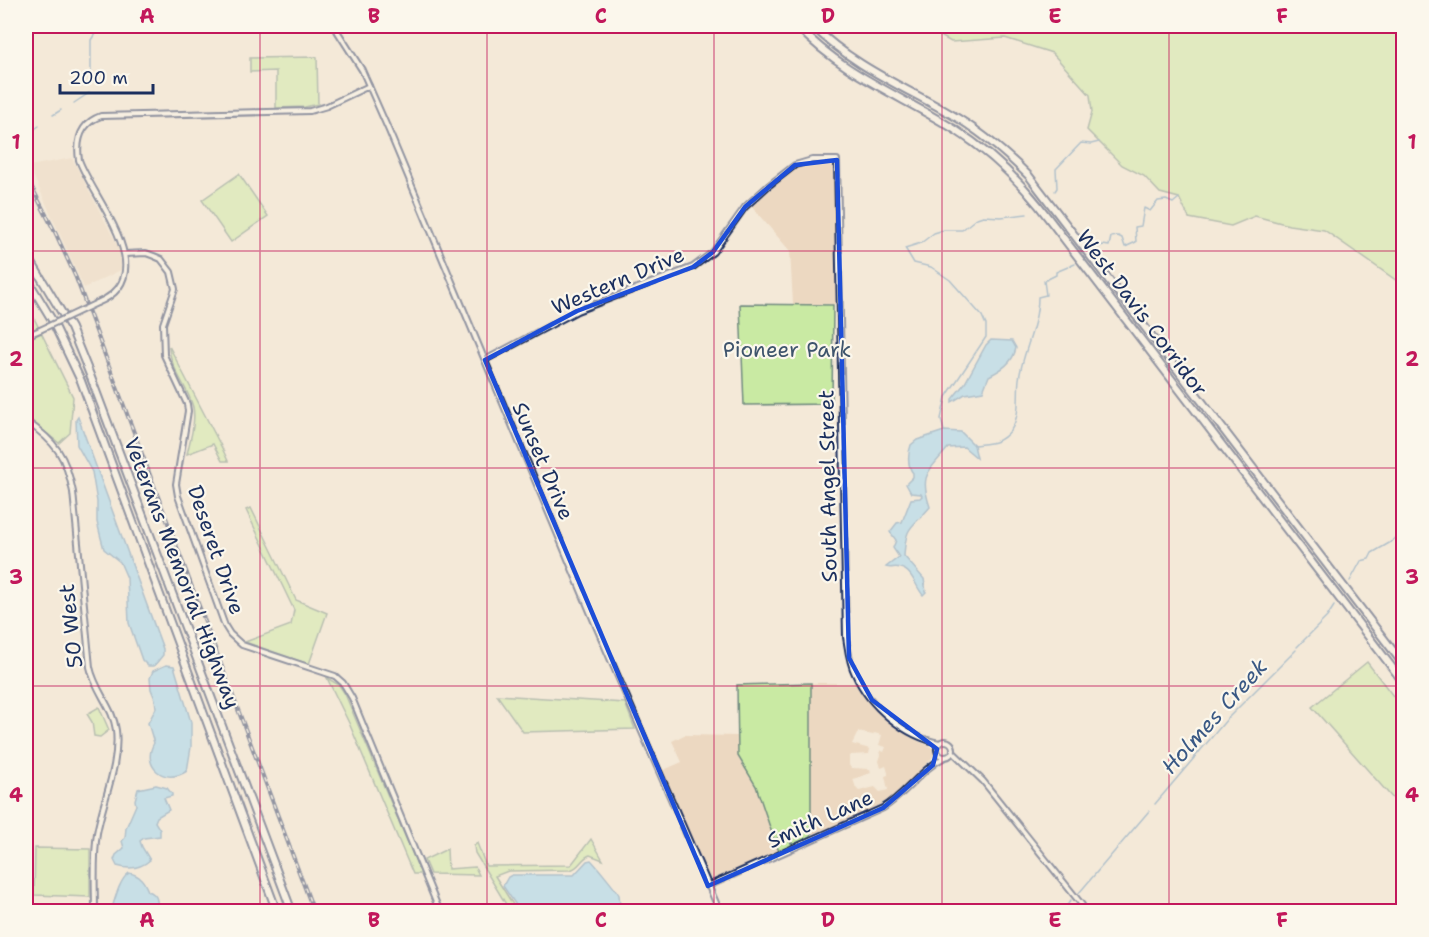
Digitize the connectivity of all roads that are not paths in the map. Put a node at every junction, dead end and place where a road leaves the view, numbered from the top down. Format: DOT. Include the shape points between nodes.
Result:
graph roads {
  1 [pos="334,26"];
  2 [pos="797,26"];
  3 [pos="813,26"];
  4 [pos="369,86"];
  5 [pos="837,160"];
  6 [pos="26,253"];
  7 [pos="126,254"];
  8 [pos="26,277"];
  9 [pos="26,282"];
  10 [pos="48,313"];
  11 [pos="26,336"];
  12 [pos="485,360"];
  13 [pos="26,422"];
  14 [pos="1404,664"];
  15 [pos="1404,683"];
  16 [pos="927,741"];
  17 [pos="940,743"];
  18 [pos="938,750"];
  19 [pos="953,752"];
  20 [pos="946,757"];
  21 [pos="960,761"];
  22 [pos="933,765"];
  23 [pos="708,886"];
  24 [pos="94,912"];
  25 [pos="277,912"];
  26 [pos="292,912"];
  27 [pos="440,912"];
  28 [pos="720,912"];
  29 [pos="1085,912"];
  1 -- 4 [label="street, Sunset Drive"];
  2 -- 15 [label="highway, West Davis Corridor" via="846,68 955,130 993,157 1017,181"];
  3 -- 14 [label="highway, West Davis Corridor" via="861,64 978,132 1029,176"];
  4 -- 7 [label="street" via="309,111 93,118 81,132 78,151 82,167"];
  4 -- 12 [label="street, Sunset Drive"];
  5 -- 12 [label="street, Western Drive" via="795,165 746,207 713,252 693,267 577,311"];
  5 -- 16 [label="street, South Angel Street" via="848,651 855,674 872,700 905,729"];
  6 -- 26 [label="highway, Veterans Memorial Highway" via="71,328 90,375"];
  7 -- 11 [label="street, bridge" via="122,280 111,296"];
  7 -- 27 [label="street, Deseret Drive" via="154,256 167,266 174,281 164,324 164,356 188,411 176,484 225,626 242,645 335,676 343,683"];
  8 -- 10 [label="highway, Veterans Memorial Highway"];
  9 -- 10 [label="highway"];
  10 -- 25 [label="highway, Veterans Memorial Highway" via="81,381"];
  12 -- 23 [label="street, Sunset Drive"];
  13 -- 24 [label="street, 50 West" via="54,444 69,472 90,667 95,687 116,727 115,755 97,834"];
  16 -- 17 [label="street, South Angel Street"];
  16 -- 18 [label="street, South Angel Street"];
  17 -- 18 [label="street"];
  17 -- 19 [label="street" via="949,742"];
  18 -- 20 [label="street"];
  18 -- 22 [label="street, Smith Lane"];
  19 -- 20 [label="street"];
  19 -- 21 [label="street"];
  20 -- 21 [label="street"];
  20 -- 22 [label="street, Smith Lane"];
  21 -- 29 [label="street" via="983,781"];
  22 -- 23 [label="street, Smith Lane" via="883,808"];
  23 -- 28 [label="street, Sunset Drive"];
}
